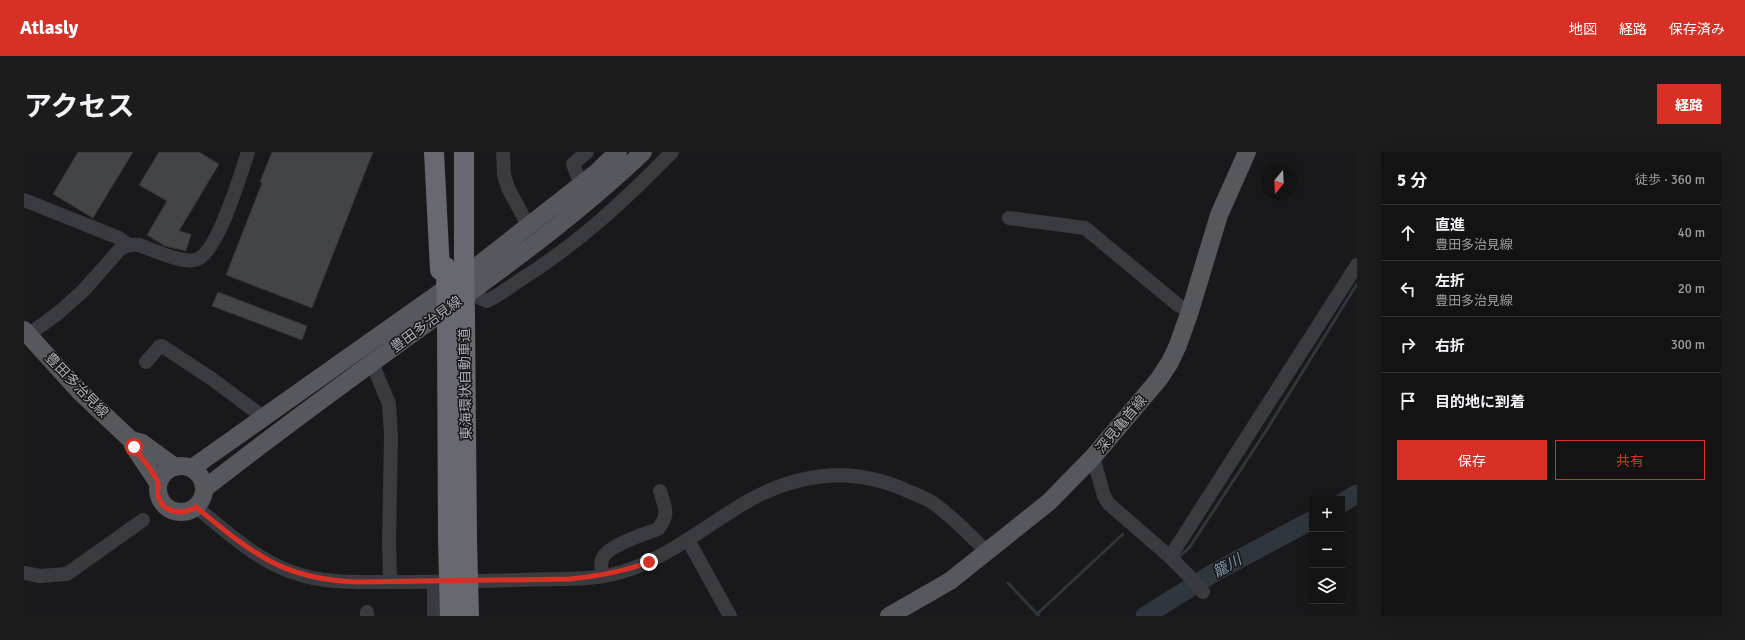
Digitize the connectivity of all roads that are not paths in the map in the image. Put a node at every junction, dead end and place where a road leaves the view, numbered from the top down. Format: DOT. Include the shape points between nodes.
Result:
graph roads {
  1 [pos="248,152"];
  2 [pos="434,152"];
  3 [pos="445,152"];
  4 [pos="464,152"];
  5 [pos="502,152"];
  6 [pos="587,152"];
  7 [pos="618,152"];
  8 [pos="643,152"];
  9 [pos="672,152"];
  10 [pos="1247,152"];
  11 [pos="581,185"];
  12 [pos="24,200"];
  13 [pos="1009,218"];
  14 [pos="529,226"];
  15 [pos="128,245"];
  16 [pos="1357,266"];
  17 [pos="443,269"];
  18 [pos="474,289"];
  19 [pos="1190,311"];
  20 [pos="26,332"];
  21 [pos="146,362"];
  22 [pos="372,363"];
  23 [pos="263,417"];
  24 [pos="131,440"];
  25 [pos="1093,458"];
  26 [pos="183,467"];
  27 [pos="158,483"];
  28 [pos="204,488"];
  29 [pos="660,491"];
  30 [pos="196,507"];
  31 [pos="143,520"];
  32 [pos="457,540"];
  33 [pos="688,540"];
  34 [pos="988,552"];
  35 [pos="1170,557"];
  36 [pos="24,573"];
  37 [pos="602,576"];
  38 [pos="390,582"];
  39 [pos="434,582"];
  40 [pos="1201,591"];
  41 [pos="434,616"];
  42 [pos="450,616"];
  43 [pos="469,616"];
  44 [pos="730,616"];
  45 [pos="889,616"];
  1 -- 15 [label="street" via="221,227 202,257 195,260 176,258 139,245"];
  2 -- 17 [label="highway"];
  3 -- 17 [label="highway, 東海環状自動車道"];
  4 -- 32 [label="highway, 東海環状自動車道, bridge" via="465,317"];
  5 -- 14 [label="street" via="508,188"];
  6 -- 11 [label="street" via="573,164"];
  7 -- 11 [label="main road, 豊田多治見線"];
  8 -- 18 [label="main road, 豊田多治見線" via="565,220"];
  9 -- 18 [label="street" via="632,193 545,264 487,301 480,298"];
  10 -- 19 [label="main road, 深見亀首線" via="1219,215"];
  11 -- 14 [label="main road, 豊田多治見線"];
  12 -- 15 [label="street" via="119,238"];
  13 -- 19 [label="street" via="1085,228 1178,305"];
  14 -- 23 [label="main road, 豊田多治見線" via="464,276"];
  15 -- 20 [label="street" via="121,248 83,291 57,314"];
  16 -- 35 [label="street"];
  17 -- 32 [label="highway, 東海環状自動車道, bridge"];
  18 -- 22 [label="main road, 豊田多治見線"];
  19 -- 25 [label="main road, 深見亀首線" via="1170,362"];
  20 -- 24 [label="main road, 豊田多治見線" via="80,392"];
  21 -- 23 [label="street" via="162,346"];
  22 -- 28 [label="main road, 豊田多治見線"];
  22 -- 38 [label="street" via="389,404"];
  23 -- 26 [label="main road, 豊田多治見線"];
  24 -- 26 [label="main road, 豊田多治見線" via="142,443"];
  24 -- 27 [label="main road, 豊田多治見線"];
  25 -- 34 [label="main road, 深見亀首線" via="1049,502"];
  25 -- 35 [label="street" via="1104,496 1109,504"];
  26 -- 27 [label="main road, 豊田多治見線" via="164,473"];
  26 -- 28 [label="main road, 豊田多治見線" via="198,473"];
  27 -- 30 [label="main road, 豊田多治見線" via="158,495 167,508 174,512 182,512"];
  28 -- 30 [label="main road" via="204,495"];
  29 -- 37 [label="street" via="666,513 663,522 658,529 606,551 602,560"];
  30 -- 38 [label="street" via="258,556 292,572 326,580"];
  31 -- 36 [label="street" via="67,574 40,576"];
  32 -- 42 [label="highway, 東海環状自動車道, bridge"];
  32 -- 43 [label="highway, 東海環状自動車道, bridge"];
  33 -- 34 [label="street" via="749,501 780,486 810,477 835,474 893,484 932,502"];
  33 -- 37 [label="street" via="649,562"];
  33 -- 44 [label="street"];
  34 -- 45 [label="main road, 深見亀首線" via="950,581"];
  35 -- 40 [label="street"];
  37 -- 39 [label="street"];
  38 -- 39 [label="street"];
  39 -- 41 [label="street"];
}
